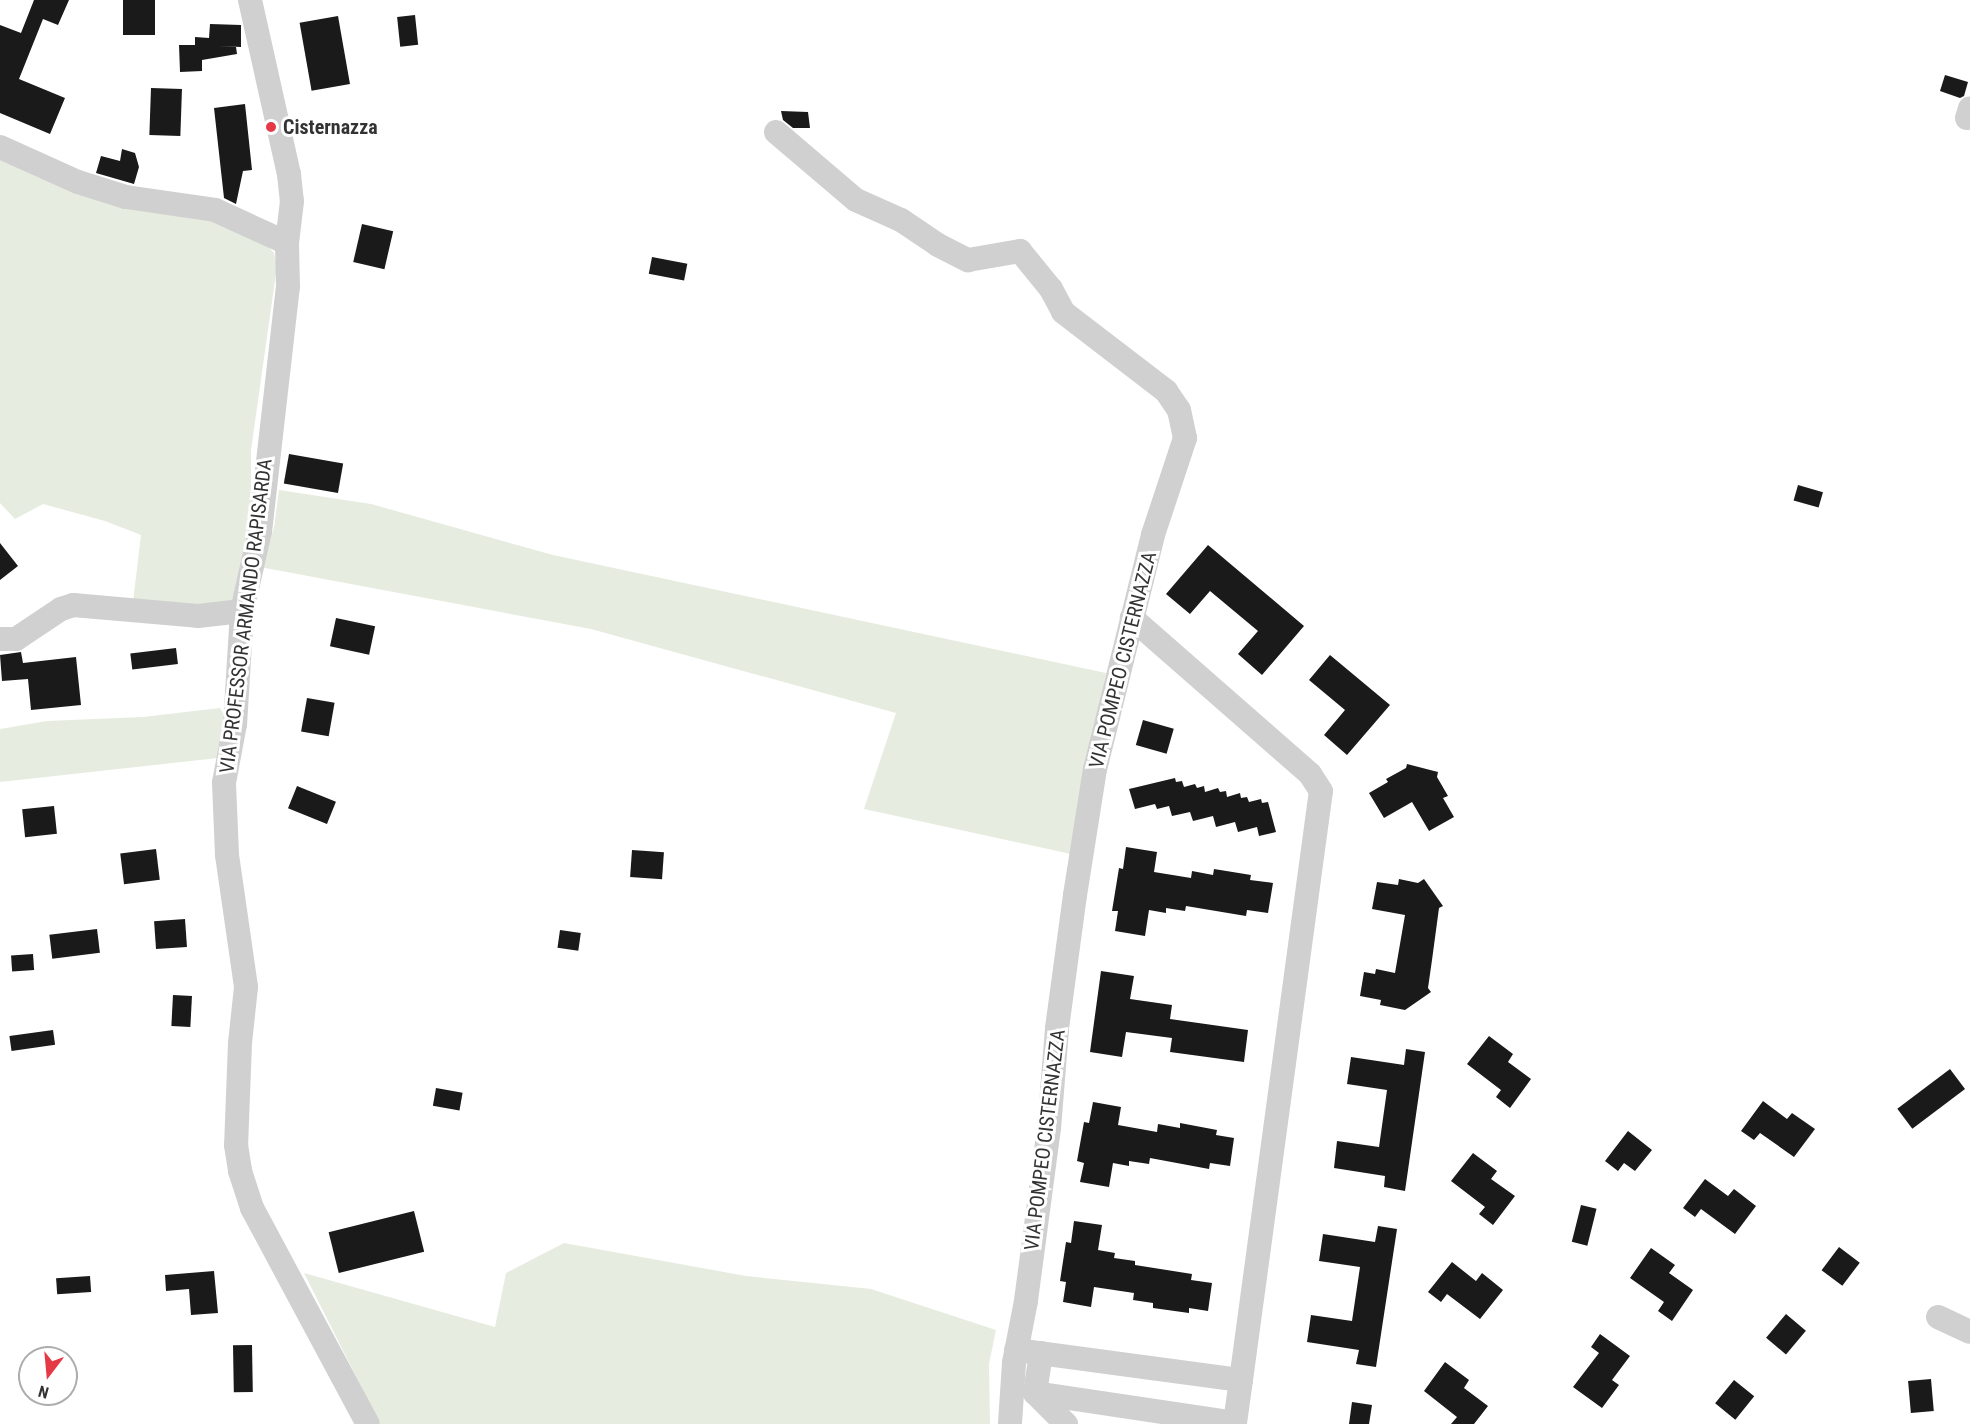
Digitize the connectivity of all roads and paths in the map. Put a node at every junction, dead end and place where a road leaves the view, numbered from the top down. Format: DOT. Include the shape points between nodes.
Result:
graph roads {
  1 [pos="250,0"];
  2 [pos="776,132"];
  3 [pos="0,147"];
  4 [pos="287,243"];
  5 [pos="242,611"];
  6 [pos="1132,618"];
  7 [pos="0,639"];
  8 [pos="1938,1317"];
  9 [pos="1970,1332"];
  10 [pos="1017,1350"];
  11 [pos="1041,1353"];
  12 [pos="1241,1380"];
  13 [pos="1035,1393"];
  14 [pos="1130,1416"];
  15 [pos="368,1424"];
  16 [pos="1010,1424"];
  17 [pos="1066,1424"];
  1 -- 4 [label="street, VIA PROFESSOR ARMANDO RAPISARDA" via="289,174 292,201"];
  2 -- 6 [label="street, VIA POMPEO CISTERNAZZA" via="856,200 901,220 968,260 1020,251 1051,289 1063,312 1166,391 1179,410 1185,438 1158,518"];
  3 -- 4 [label="street" via="78,182 126,197 215,210"];
  4 -- 5 [label="street, VIA PROFESSOR ARMANDO RAPISARDA" via="288,286 260,531"];
  5 -- 7 [label="street" via="198,616 73,605 16,639"];
  5 -- 15 [label="street, VIA PROFESSOR ARMANDO RAPISARDA" via="235,724 223,811 246,987 236,1145 240,1172 252,1208"];
  6 -- 10 [label="street, VIA POMPEO CISTERNAZZA" via="1095,769 1075,895 1049,1128"];
  6 -- 12 [label="street" via="1310,774 1321,791"];
  8 -- 9 [label="street"];
  10 -- 11 [label="street"];
  10 -- 16 [label="street, VIA POMPEO CISTERNAZZA"];
  11 -- 12 [label="street"];
  11 -- 13 [label="street"];
  12 -- 14 [label="street" via="1235,1423"];
  13 -- 14 [label="street"];
  13 -- 17 [label="street"];
}
